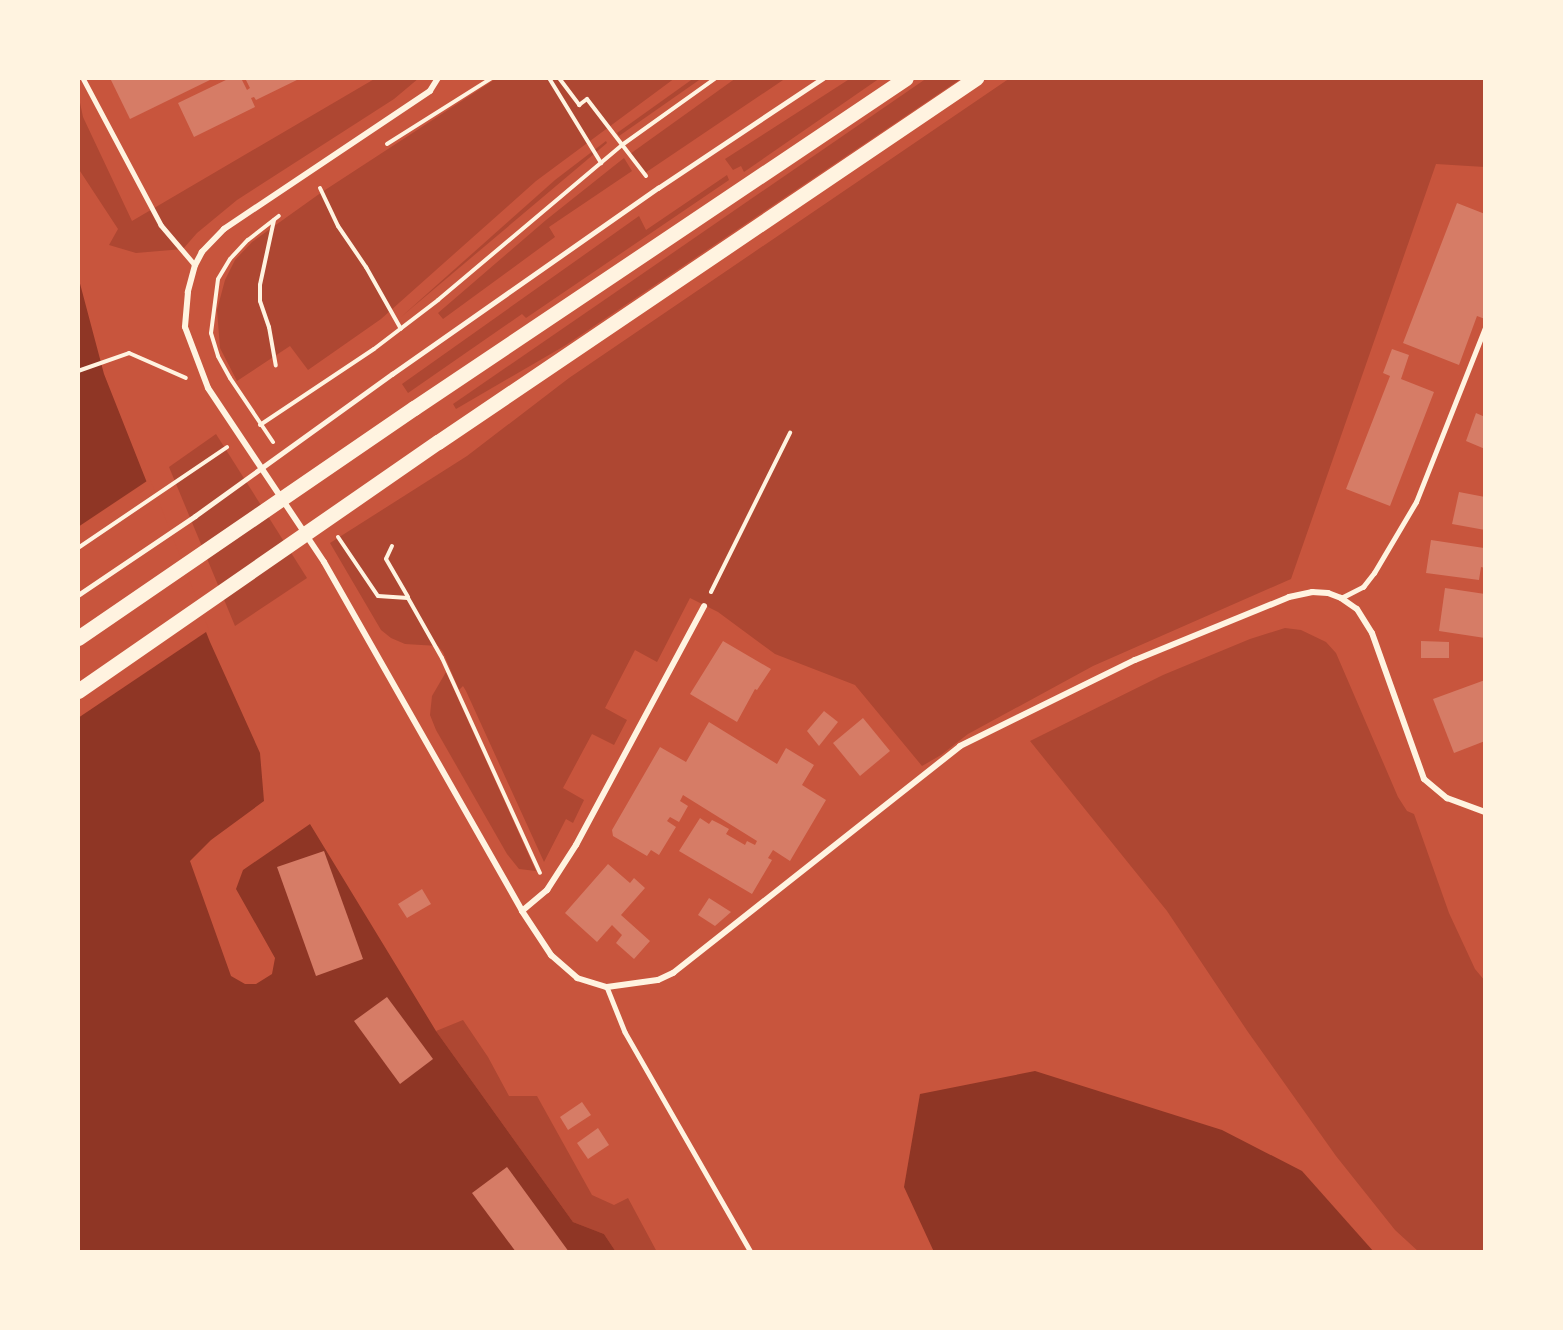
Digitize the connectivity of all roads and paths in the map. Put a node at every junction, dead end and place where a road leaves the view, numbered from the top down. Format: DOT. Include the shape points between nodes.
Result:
graph roads {
  1 [pos="82,78"];
  2 [pos="438,78"];
  3 [pos="492,78"];
  4 [pos="549,78"];
  5 [pos="559,78"];
  6 [pos="716,78"];
  7 [pos="823,78"];
  8 [pos="906,78"];
  9 [pos="976,78"];
  10 [pos="622,145"];
  11 [pos="379,149"];
  12 [pos="601,163"];
  13 [pos="645,175"];
  14 [pos="330,182"];
  15 [pos="320,188"];
  16 [pos="310,194"];
  17 [pos="283,213"];
  18 [pos="274,220"];
  19 [pos="195,265"];
  20 [pos="400,328"];
  21 [pos="1485,328"];
  22 [pos="374,349"];
  23 [pos="276,365"];
  24 [pos="78,371"];
  25 [pos="208,388"];
  26 [pos="790,433"];
  27 [pos="276,447"];
  28 [pos="337,535"];
  29 [pos="392,546"];
  30 [pos="78,595"];
  31 [pos="408,598"];
  32 [pos="1341,598"];
  33 [pos="704,606"];
  34 [pos="78,638"];
  35 [pos="78,691"];
  36 [pos="1485,812"];
  37 [pos="547,890"];
  38 [pos="522,911"];
  39 [pos="607,987"];
  40 [pos="752,1252"];
  1 -- 19 [label="lane" via="161,225"];
  2 -- 19 [label="street" via="430,91 224,229"];
  3 -- 11 [label="path"];
  4 -- 12 [label="path"];
  5 -- 10 [label="path" via="579,105 587,99"];
  6 -- 10 [label="path"];
  7 -- 30 [label="lane" via="658,188"];
  8 -- 34 [label="main road"];
  9 -- 35 [label="main road"];
  10 -- 12 [label="path"];
  10 -- 13 [label="path"];
  12 -- 20 [label="path"];
  14 -- 15 [label="path"];
  15 -- 16 [label="path"];
  15 -- 20 [label="path" via="338,226"];
  17 -- 18 [label="path"];
  18 -- 23 [label="path" via="260,300"];
  18 -- 27 [label="path" via="230,259 219,279 211,333 230,378"];
  19 -- 25 [label="street" via="185,327"];
  20 -- 22 [label="path"];
  21 -- 32 [label="lane" via="1416,502 1386,557 1363,587"];
  24 -- 25 [label="path" via="129,353"];
  25 -- 38 [label="street" via="324,562"];
  26 -- 33 [label="path"];
  28 -- 31 [label="path" via="378,597"];
  29 -- 31 [label="path" via="386,559"];
  31 -- 37 [label="path" via="442,658"];
  32 -- 36 [label="street" via="1357,609 1372,633 1424,779 1447,798"];
  32 -- 39 [label="street" via="1312,592 1289,597 1136,660 960,746 673,973 647,982"];
  33 -- 37 [label="street" via="576,845"];
  37 -- 38 [label="street"];
  38 -- 39 [label="street" via="550,955 577,978"];
  39 -- 40 [label="lane" via="625,1032"];
}
